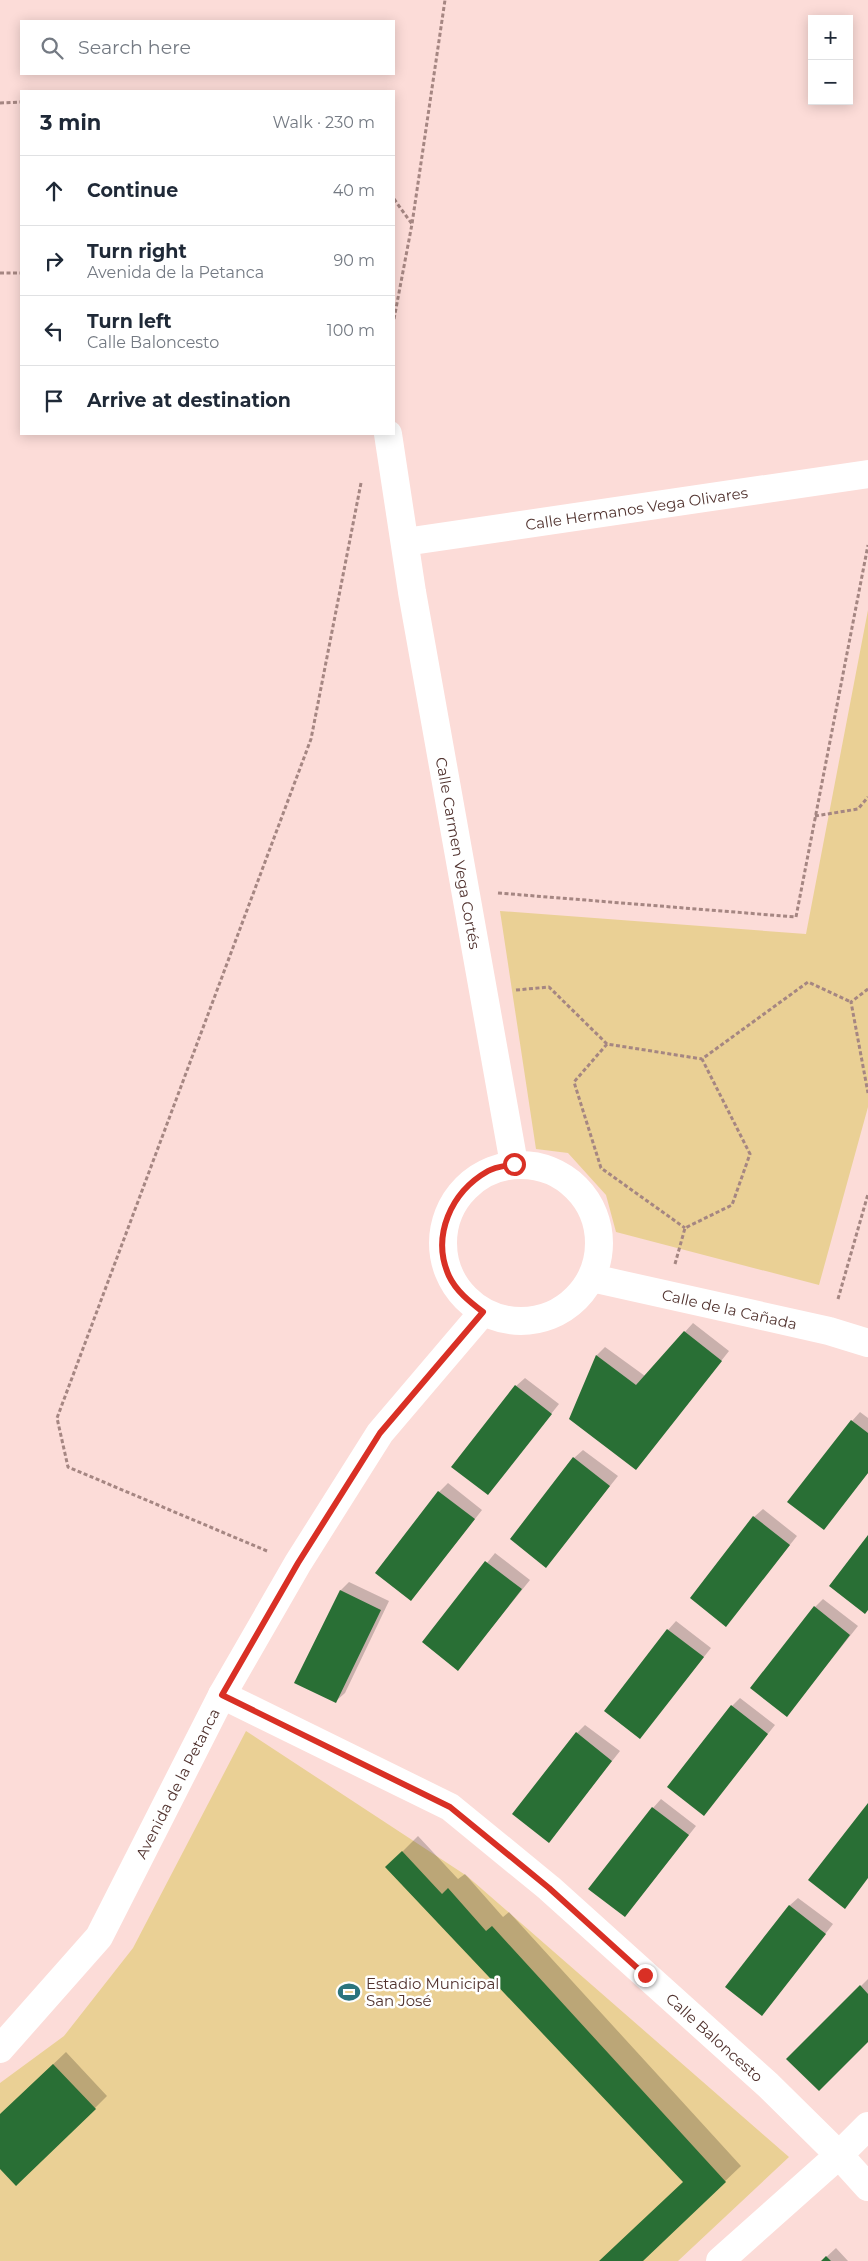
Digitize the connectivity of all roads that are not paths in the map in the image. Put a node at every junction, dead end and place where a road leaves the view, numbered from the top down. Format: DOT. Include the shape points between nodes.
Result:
graph roads {
  1 [pos="388,435"];
  2 [pos="868,474"];
  3 [pos="405,542"];
  4 [pos="514,1164"];
  5 [pos="592,1278"];
  6 [pos="483,1312"];
  7 [pos="868,1344"];
  8 [pos="222,1695"];
  9 [pos="0,2049"];
  10 [pos="868,2126"];
  11 [pos="839,2155"];
  12 [pos="868,2187"];
  13 [pos="720,2261"];
  1 -- 3 [label="street, Calle Carmen Vega Cortés"];
  2 -- 3 [label="street, Calle Hermanos Vega Olivares"];
  3 -- 4 [label="street, Calle Carmen Vega Cortés"];
  4 -- 5 [label="street" via="537,1165 560,1173 579,1188 593,1208 600,1231 600,1255"];
  4 -- 6 [label="street" via="489,1170 469,1184 453,1204 444,1227 443,1252 449,1276 464,1297"];
  5 -- 6 [label="street" via="577,1299 556,1313 532,1321 507,1320"];
  5 -- 7 [label="street, Calle de la Cañada" via="829,1331"];
  6 -- 8 [label="street, Avenida de la Petanca" via="380,1433 298,1563"];
  8 -- 9 [label="street, Avenida de la Petanca" via="99,1937"];
  8 -- 11 [label="street, Calle Baloncesto" via="450,1807 549,1888 768,2085"];
  10 -- 11 [label="street"];
  11 -- 12 [label="street, Calle Baloncesto"];
  11 -- 13 [label="street"];
}
